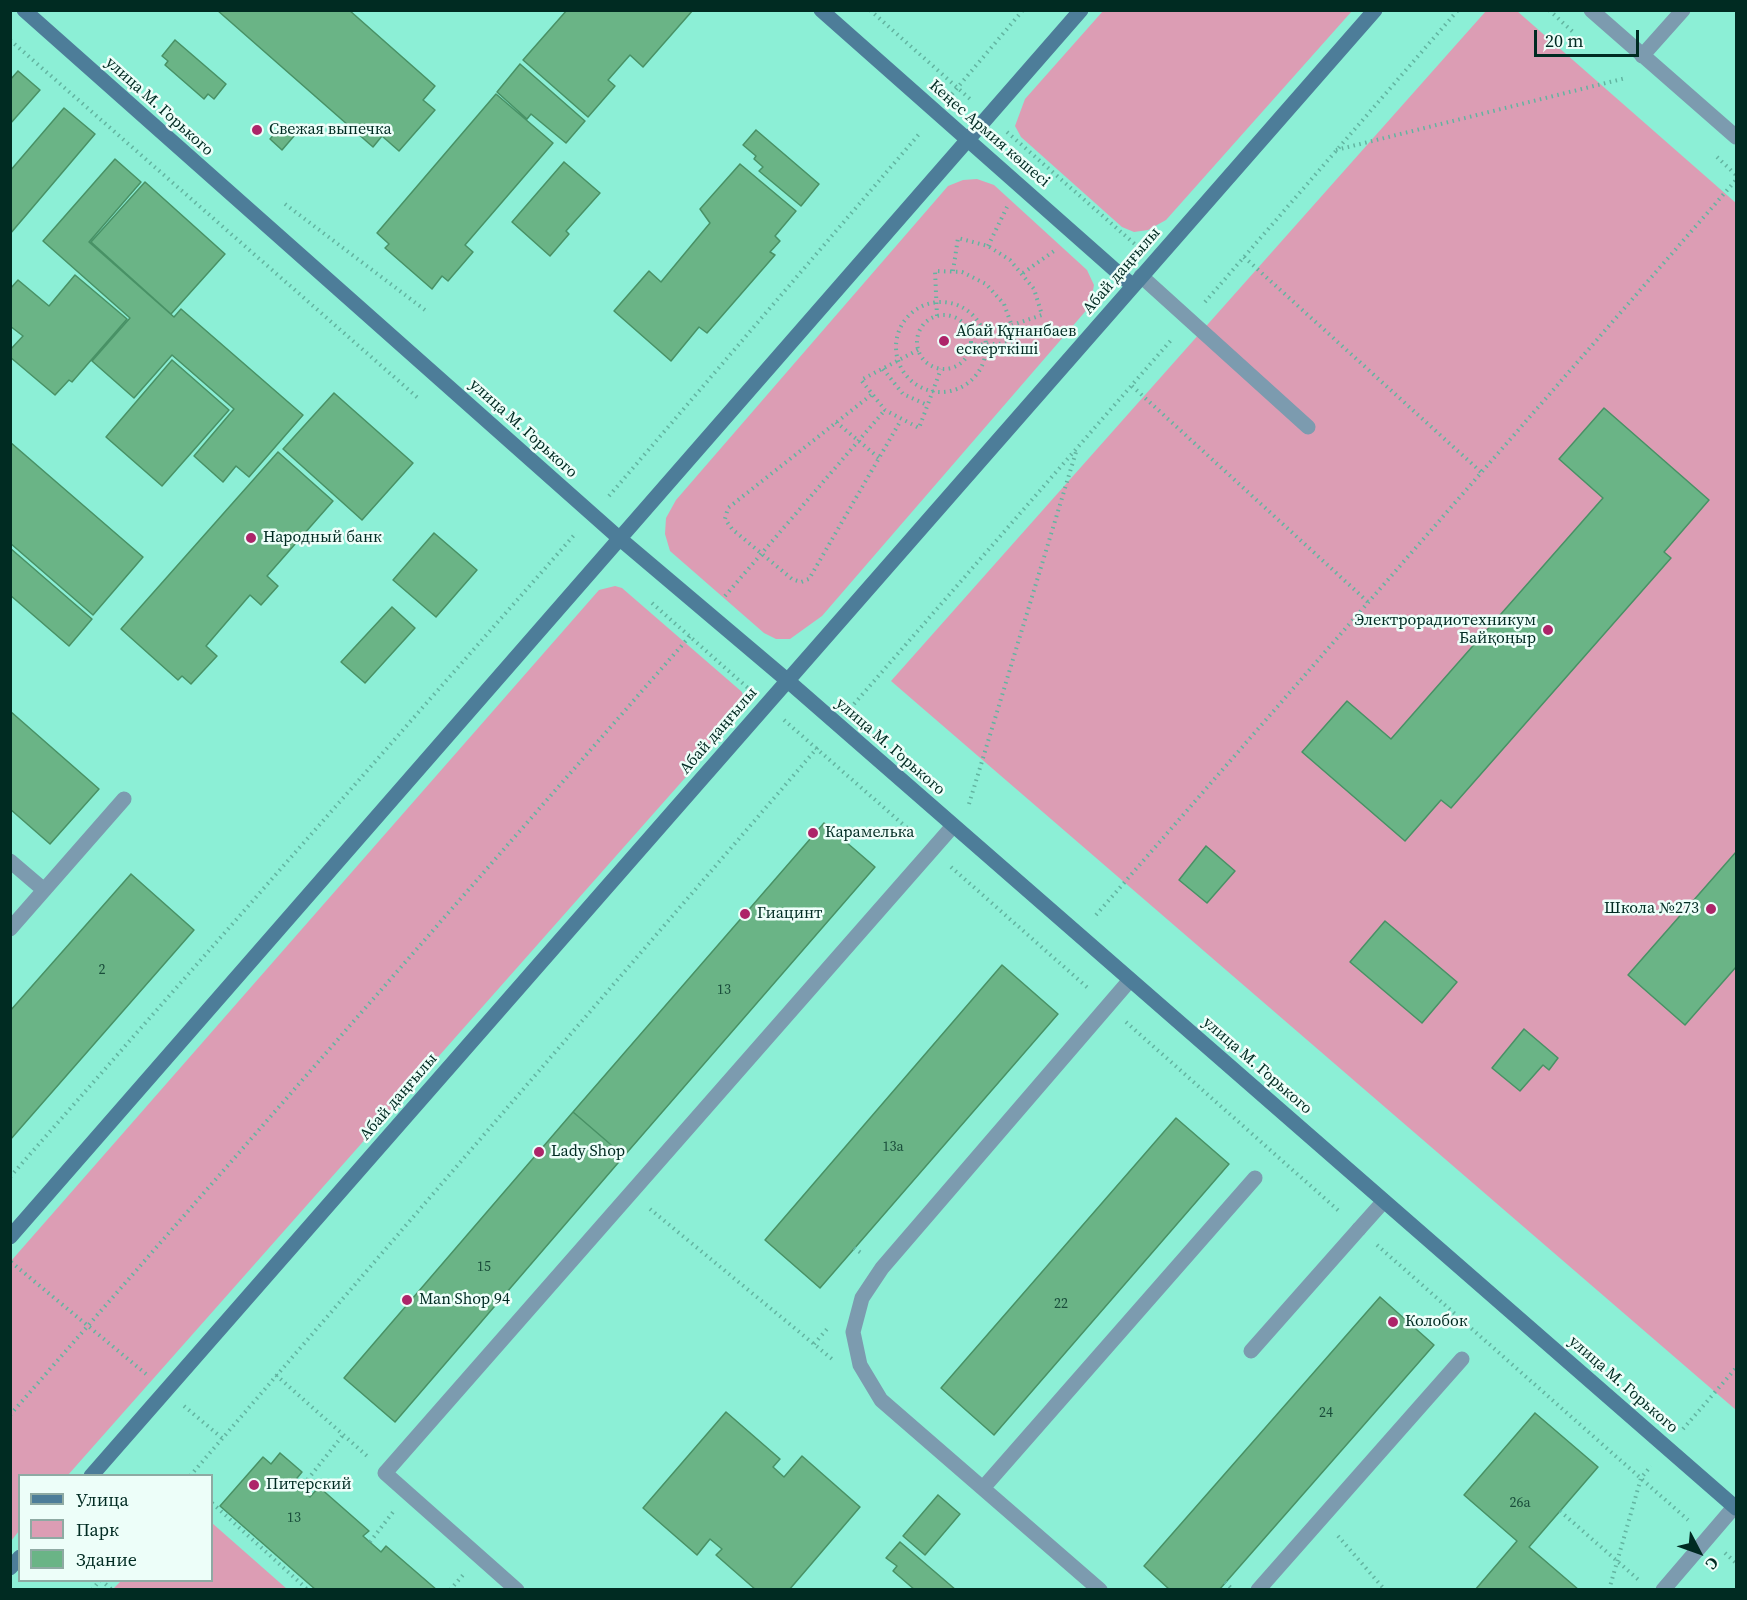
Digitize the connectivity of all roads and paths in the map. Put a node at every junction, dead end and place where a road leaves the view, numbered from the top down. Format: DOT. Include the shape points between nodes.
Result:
graph roads {
  1 [pos="24,10"];
  2 [pos="821,10"];
  3 [pos="870,10"];
  4 [pos="1023,10"];
  5 [pos="1081,10"];
  6 [pos="1375,10"];
  7 [pos="1591,10"];
  8 [pos="1683,10"];
  9 [pos="10,40"];
  10 [pos="1642,56"];
  11 [pos="1626,78"];
  12 [pos="957,87"];
  13 [pos="937,113"];
  14 [pos="988,115"];
  15 [pos="1737,137"];
  16 [pos="968,139"];
  17 [pos="1336,150"];
  18 [pos="1737,180"];
  19 [pos="1244,256"];
  20 [pos="1154,261"];
  21 [pos="953,271"];
  22 [pos="1137,281"];
  23 [pos="1195,297"];
  24 [pos="936,302"];
  25 [pos="1203,304"];
  26 [pos="937,316"];
  27 [pos="1012,325"];
  28 [pos="985,344"];
  29 [pos="971,345"];
  30 [pos="918,350"];
  31 [pos="898,361"];
  32 [pos="883,369"];
  33 [pos="941,369"];
  34 [pos="1131,386"];
  35 [pos="933,391"];
  36 [pos="871,395"];
  37 [pos="423,402"];
  38 [pos="927,405"];
  39 [pos="885,410"];
  40 [pos="901,420"];
  41 [pos="836,422"];
  42 [pos="1308,427"];
  43 [pos="858,441"];
  44 [pos="1077,449"];
  45 [pos="879,458"];
  46 [pos="1481,472"];
  47 [pos="592,515"];
  48 [pos="566,527"];
  49 [pos="575,535"];
  50 [pos="619,538"];
  51 [pos="761,554"];
  52 [pos="602,558"];
  53 [pos="646,597"];
  54 [pos="1368,602"];
  55 [pos="709,614"];
  56 [pos="690,636"];
  57 [pos="788,681"];
  58 [pos="767,705"];
  59 [pos="124,799"];
  60 [pos="953,826"];
  61 [pos="932,850"];
  62 [pos="10,861"];
  63 [pos="44,890"];
  64 [pos="1096,915"];
  65 [pos="10,929"];
  66 [pos="1130,980"];
  67 [pos="1108,1006"];
  68 [pos="10,1177"];
  69 [pos="1255,1178"];
  70 [pos="631,1192"];
  71 [pos="1384,1201"];
  72 [pos="1359,1229"];
  73 [pos="10,1236"];
  74 [pos="10,1262"];
  75 [pos="88,1326"];
  76 [pos="1251,1351"];
  77 [pos="1462,1359"];
  78 [pos="839,1365"];
  79 [pos="1737,1368"];
  80 [pos="276,1375"];
  81 [pos="166,1391"];
  82 [pos="10,1415"];
  83 [pos="1683,1429"];
  84 [pos="343,1435"];
  85 [pos="222,1438"];
  86 [pos="385,1473"];
  87 [pos="93,1474"];
  88 [pos="1641,1478"];
  89 [pos="984,1488"];
  90 [pos="300,1489"];
  91 [pos="408,1493"];
  92 [pos="213,1504"];
  93 [pos="1736,1507"];
  94 [pos="1560,1511"];
  95 [pos="1322,1518"];
  96 [pos="1708,1538"];
  97 [pos="370,1542"];
  98 [pos="1616,1560"];
  99 [pos="1225,1582"];
  100 [pos="308,1590"];
  101 [pos="517,1590"];
  102 [pos="1100,1590"];
  103 [pos="1233,1590"];
  104 [pos="1258,1590"];
  105 [pos="1385,1590"];
  106 [pos="1609,1590"];
  107 [pos="1650,1590"];
  108 [pos="1663,1590"];
  1 -- 47 [label="main road, улица М. Горького"];
  2 -- 13 [label="main road, Кеңес Армия көшесі"];
  3 -- 12 [label="path"];
  4 -- 12 [label="path"];
  5 -- 14 [label="main road"];
  6 -- 20 [label="main road, Абай даңғылы"];
  7 -- 10 [label="street"];
  8 -- 10 [label="street"];
  9 -- 37 [label="path"];
  10 -- 15 [label="street"];
  11 -- 17 [label="path"];
  12 -- 13 [label="path"];
  12 -- 14 [label="path"];
  13 -- 16 [label="main road, Кеңес Армия көшесі"];
  13 -- 47 [label="path"];
  14 -- 16 [label="main road"];
  14 -- 20 [label="path"];
  16 -- 22 [label="main road, Кеңес Армия көшесі"];
  16 -- 50 [label="main road"];
  18 -- 46 [label="path"];
  19 -- 46 [label="path"];
  20 -- 22 [label="main road, Абай даңғылы"];
  21 -- 24 [label="path" via="935,271"];
  21 -- 27 [label="path" via="975,277 991,288 1004,304"];
  21 -- 27 [label="path" via="958,238 987,246 1010,260 1034,289 1042,315"];
  22 -- 42 [label="street"];
  22 -- 57 [label="main road, Абай даңғылы"];
  23 -- 25 [label="path"];
  24 -- 26 [label="path"];
  24 -- 28 [label="path" via="953,303 969,312 980,325"];
  24 -- 31 [label="path" via="912,312 901,326 896,343"];
  26 -- 29 [label="path" via="952,316 961,321"];
  26 -- 30 [label="path" via="920,329"];
  27 -- 28 [label="path" via="1014,343"];
  28 -- 29 [label="path"];
  28 -- 35 [label="path" via="981,368 969,381 954,389"];
  29 -- 33 [label="path" via="961,363"];
  30 -- 31 [label="path"];
  30 -- 33 [label="path" via="927,363"];
  31 -- 32 [label="path"];
  31 -- 35 [label="path" via="912,381"];
  32 -- 36 [label="path" via="861,380"];
  32 -- 38 [label="path" via="903,394"];
  33 -- 35 [label="path"];
  34 -- 54 [label="path"];
  35 -- 38 [label="path"];
  36 -- 39 [label="path"];
  36 -- 41 [label="path"];
  38 -- 40 [label="path" via="919,428"];
  39 -- 40 [label="path"];
  39 -- 43 [label="path"];
  40 -- 45 [label="path"];
  41 -- 43 [label="path"];
  41 -- 51 [label="path" via="728,508 725,519 732,529"];
  43 -- 45 [label="path"];
  43 -- 51 [label="path"];
  44 -- 60 [label="path" via="969,803"];
  45 -- 51 [label="path" via="809,579 792,579"];
  46 -- 54 [label="path"];
  47 -- 49 [label="path"];
  47 -- 50 [label="main road, улица М. Горького"];
  48 -- 49 [label="path"];
  49 -- 52 [label="path"];
  49 -- 68 [label="path"];
  50 -- 52 [label="main road"];
  50 -- 55 [label="main road, улица М. Горького"];
  51 -- 55 [label="path"];
  52 -- 73 [label="main road"];
  53 -- 56 [label="path"];
  54 -- 64 [label="path"];
  55 -- 56 [label="path"];
  55 -- 57 [label="main road, улица М. Горького"];
  56 -- 58 [label="path"];
  56 -- 75 [label="path"];
  57 -- 58 [label="main road, Абай даңғылы"];
  57 -- 60 [label="main road, улица М. Горького"];
  58 -- 61 [label="path"];
  58 -- 81 [label="main road, Абай даңғылы"];
  59 -- 63 [label="street"];
  60 -- 61 [label="street"];
  60 -- 66 [label="main road, улица М. Горького"];
  61 -- 67 [label="path"];
  61 -- 70 [label="street"];
  62 -- 63 [label="street"];
  63 -- 65 [label="street"];
  66 -- 67 [label="street"];
  66 -- 71 [label="main road, улица М. Горького"];
  67 -- 72 [label="path"];
  67 -- 89 [label="street" via="882,1268 862,1298 853,1332 860,1365 881,1400"];
  69 -- 89 [label="street"];
  70 -- 78 [label="path"];
  70 -- 86 [label="street"];
  71 -- 72 [label="street"];
  71 -- 93 [label="main road, улица М. Горького"];
  72 -- 76 [label="street"];
  72 -- 88 [label="path"];
  74 -- 75 [label="path"];
  75 -- 81 [label="path"];
  75 -- 82 [label="path"];
  77 -- 95 [label="street"];
  79 -- 83 [label="path"];
  80 -- 84 [label="path"];
  81 -- 85 [label="path"];
  81 -- 87 [label="main road, Абай даңғылы"];
  84 -- 86 [label="path"];
  84 -- 90 [label="path"];
  86 -- 91 [label="street"];
  88 -- 96 [label="path"];
  88 -- 98 [label="path"];
  89 -- 102 [label="street"];
  91 -- 97 [label="path"];
  91 -- 101 [label="street"];
  92 -- 100 [label="path"];
  93 -- 96 [label="street"];
  94 -- 98 [label="path"];
  95 -- 104 [label="street"];
  95 -- 105 [label="path"];
  96 -- 108 [label="street"];
  98 -- 106 [label="path"];
  98 -- 107 [label="path"];
  99 -- 103 [label="path"];
}
